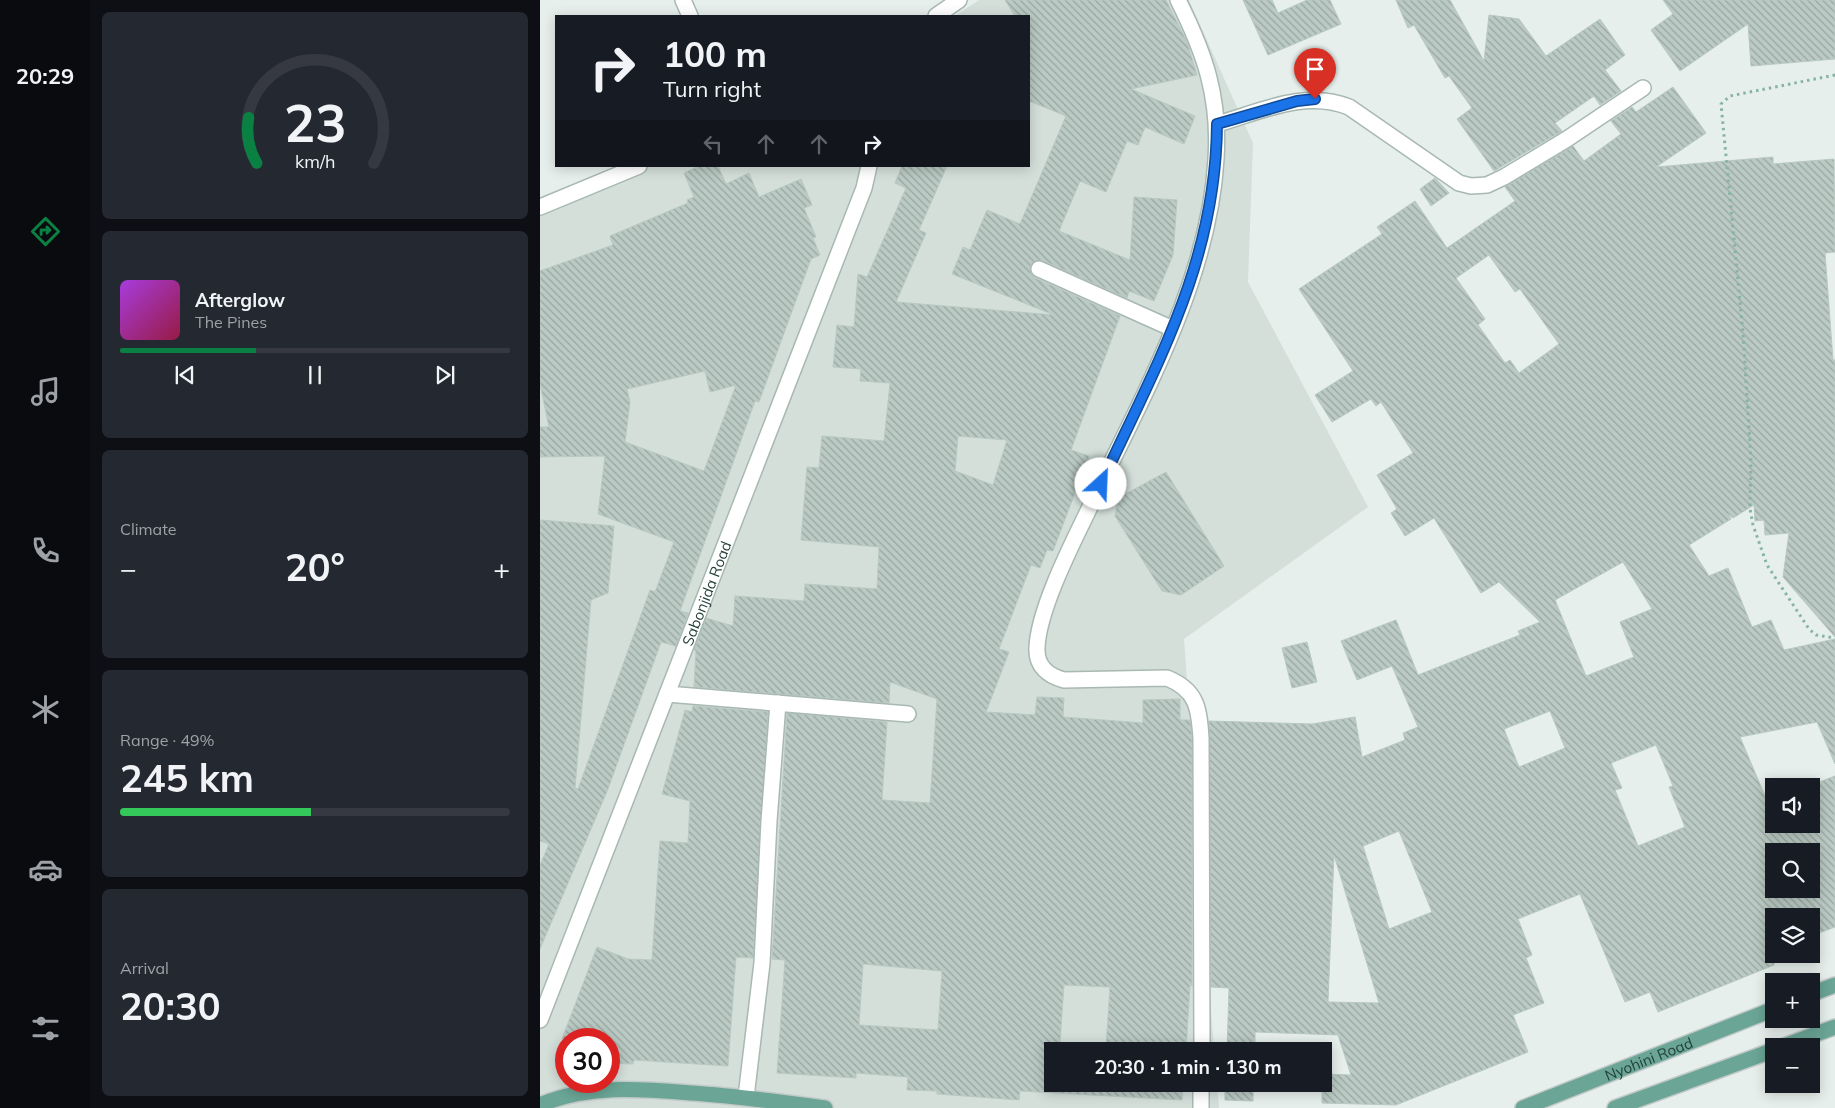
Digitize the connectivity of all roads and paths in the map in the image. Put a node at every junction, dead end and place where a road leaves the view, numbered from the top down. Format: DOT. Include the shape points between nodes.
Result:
graph roads {
  1 [pos="683,0"];
  2 [pos="959,0"];
  3 [pos="1178,0"];
  4 [pos="690,15"];
  5 [pos="937,15"];
  6 [pos="1835,75"];
  7 [pos="1643,88"];
  8 [pos="1217,124"];
  9 [pos="637,167"];
  10 [pos="869,167"];
  11 [pos="540,206"];
  12 [pos="1039,269"];
  13 [pos="1173,329"];
  14 [pos="1835,638"];
  15 [pos="667,694"];
  16 [pos="778,703"];
  17 [pos="908,714"];
  18 [pos="1835,985"];
  19 [pos="1820,991"];
  20 [pos="1765,1013"];
  21 [pos="540,1020"];
  22 [pos="1835,1027"];
  23 [pos="1805,1038"];
  24 [pos="1202,1042"];
  25 [pos="1765,1053"];
  26 [pos="1201,1092"];
  27 [pos="746,1097"];
  28 [pos="540,1105"];
  29 [pos="826,1108"];
  30 [pos="1201,1108"];
  31 [pos="1523,1108"];
  32 [pos="1615,1108"];
  1 -- 4 [label="street"];
  2 -- 5 [label="street"];
  3 -- 8 [label="street" via="1207,63"];
  6 -- 14 [label="path" via="1730,96 1721,104 1744,343 1753,526 1767,565 1809,629 1816,635"];
  7 -- 8 [label="street" via="1504,177 1471,186 1459,183 1349,107 1334,101 1297,101"];
  8 -- 13 [label="street" via="1216,159 1205,233"];
  9 -- 11 [label="street"];
  10 -- 15 [label="street, Sabonjida Road" via="864,188"];
  12 -- 13 [label="street"];
  13 -- 24 [label="street" via="1068,553 1041,621 1037,651 1041,666 1052,676 1064,680 1167,678 1182,684 1193,698 1201,738"];
  15 -- 16 [label="street"];
  15 -- 21 [label="street, Sabonjida Road"];
  16 -- 17 [label="street"];
  16 -- 27 [label="street" via="762,963"];
  18 -- 19 [label="main road"];
  20 -- 31 [label="main road, Nyohini Road"];
  22 -- 23 [label="main road"];
  25 -- 32 [label="main road"];
  26 -- 30 [label="street"];
  27 -- 28 [label="main road" via="634,1088 589,1091"];
  27 -- 29 [label="main road"];
}
